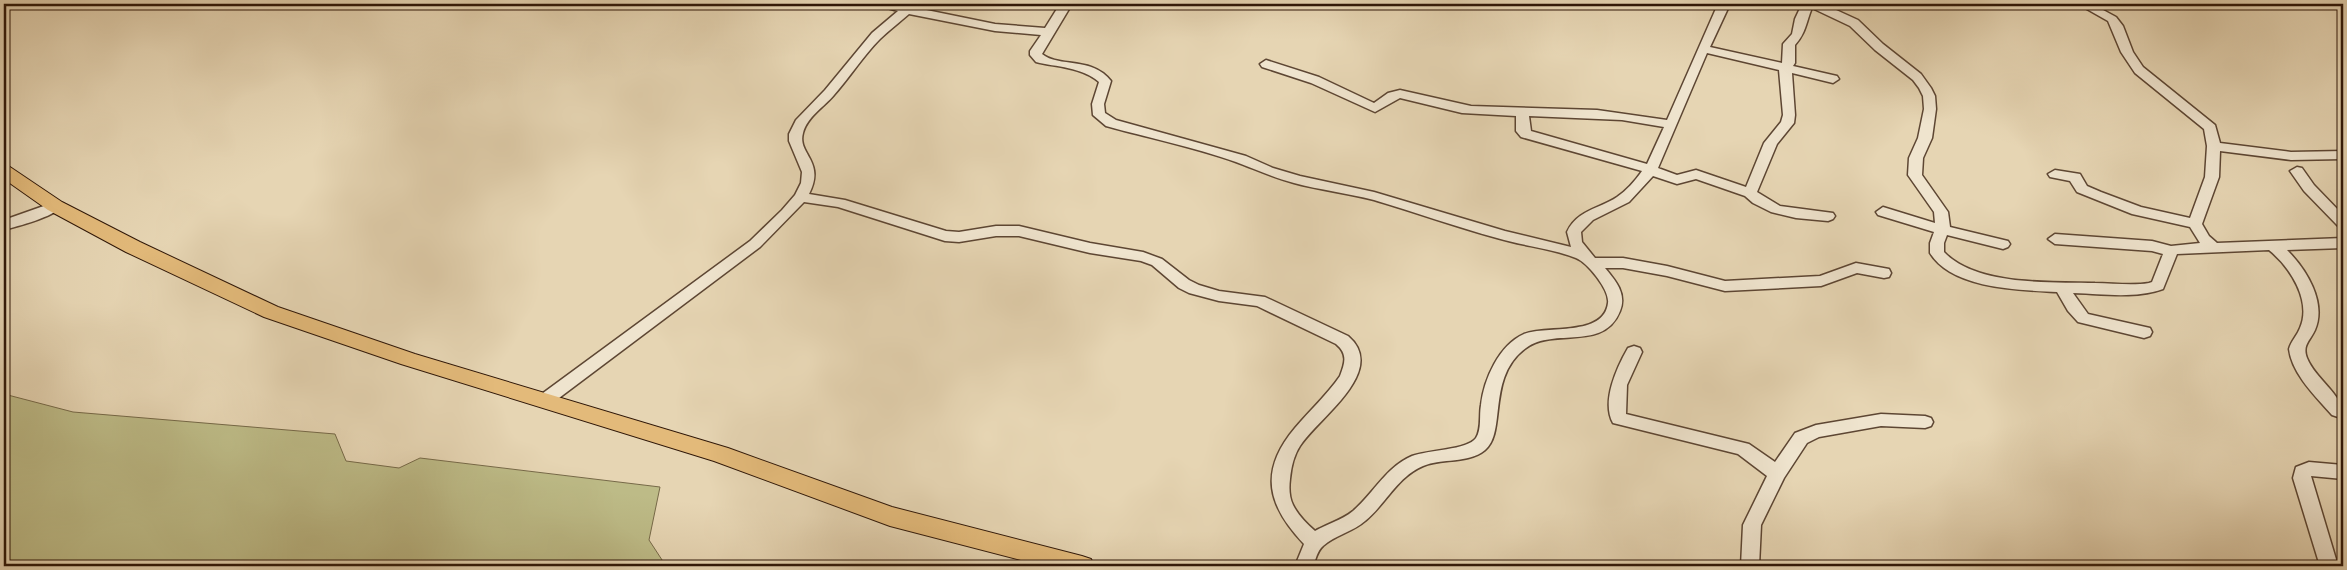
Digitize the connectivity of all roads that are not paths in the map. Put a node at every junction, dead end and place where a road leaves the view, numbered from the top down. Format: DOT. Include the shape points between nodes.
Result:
graph roads {
  1 [pos="884,4"];
  2 [pos="1066,4"];
  3 [pos="1724,4"];
  4 [pos="1808,4"];
  5 [pos="1814,4"];
  6 [pos="2084,4"];
  7 [pos="908,10"];
  8 [pos="1049,32"];
  9 [pos="1705,49"];
  10 [pos="1266,64"];
  11 [pos="1785,67"];
  12 [pos="1833,79"];
  13 [pos="1522,114"];
  14 [pos="1671,126"];
  15 [pos="2214,146"];
  16 [pos="2343,155"];
  17 [pos="1650,170"];
  18 [pos="4,171"];
  19 [pos="2296,172"];
  20 [pos="2055,174"];
  21 [pos="1750,193"];
  22 [pos="801,197"];
  23 [pos="55,206"];
  24 [pos="1883,212"];
  25 [pos="1828,216"];
  26 [pos="2195,224"];
  27 [pos="2343,224"];
  28 [pos="4,225"];
  29 [pos="1944,229"];
  30 [pos="2055,239"];
  31 [pos="2004,244"];
  32 [pos="2343,244"];
  33 [pos="2272,246"];
  34 [pos="2214,248"];
  35 [pos="2171,251"];
  36 [pos="1589,259"];
  37 [pos="1884,272"];
  38 [pos="2063,289"];
  39 [pos="2144,332"];
  40 [pos="1634,352"];
  41 [pos="545,400"];
  42 [pos="2338,411"];
  43 [pos="1925,422"];
  44 [pos="2343,472"];
  45 [pos="1777,474"];
  46 [pos="1314,542"];
  47 [pos="1082,566"];
  48 [pos="1304,566"];
  49 [pos="1750,566"];
  50 [pos="2329,566"];
  1 -- 7 [label="street"];
  2 -- 8 [label="street"];
  3 -- 9 [label="street"];
  4 -- 11 [label="street" via="1798,36 1789,44"];
  5 -- 29 [label="street" via="1854,24 1925,88 1930,109 1925,138 1916,158 1915,175 1937,204"];
  6 -- 15 [label="street" via="2112,20 2139,70 2210,128"];
  7 -- 8 [label="street" via="1003,30"];
  7 -- 22 [label="street" via="876,36 802,120 796,141 809,172"];
  8 -- 36 [label="street" via="1036,55 1040,59 1102,77 1106,81 1100,96 1099,116 1111,124 1235,157 1298,180 1374,196"];
  9 -- 11 [label="street"];
  9 -- 14 [label="street"];
  10 -- 13 [label="street" via="1315,80 1375,108 1386,98 1399,94 1467,110"];
  11 -- 12 [label="street"];
  11 -- 21 [label="street" via="1787,123 1771,143"];
  13 -- 14 [label="street" via="1604,114"];
  13 -- 17 [label="street" via="1526,134"];
  14 -- 17 [label="street"];
  15 -- 16 [label="street" via="2291,156"];
  15 -- 26 [label="street" via="2212,177"];
  17 -- 21 [label="street" via="1680,180 1696,174"];
  17 -- 36 [label="street" via="1623,200 1580,222 1574,230 1574,238"];
  18 -- 23 [label="main road"];
  19 -- 27 [label="street"];
  20 -- 26 [label="street" via="2074,177 2085,191 2137,211"];
  21 -- 25 [label="street" via="1769,207"];
  22 -- 41 [label="street" via="755,244"];
  22 -- 46 [label="street" via="840,203 945,236 1019,231 1143,257 1157,262 1194,289 1260,301 1342,340 1350,347 1352,368 1293,442 1283,473 1281,496 1285,506"];
  23 -- 28 [label="street"];
  23 -- 41 [label="main road" via="271,312 408,359"];
  24 -- 29 [label="street" via="1923,226"];
  26 -- 34 [label="street" via="2204,240"];
  29 -- 31 [label="street"];
  29 -- 38 [label="street" via="1937,243 1937,253 1949,266 2017,285"];
  30 -- 35 [label="street" via="2152,246"];
  32 -- 33 [label="street"];
  33 -- 34 [label="street"];
  33 -- 42 [label="street" via="2285,255 2296,270 2310,308 2308,329 2297,345 2297,351 2310,376"];
  34 -- 35 [label="street"];
  35 -- 38 [label="street" via="2158,285 2151,288"];
  36 -- 37 [label="street" via="1667,271 1725,286 1821,281 1856,268"];
  36 -- 46 [label="street" via="1612,288 1616,302 1610,316 1592,330 1541,336 1522,342 1493,385 1488,431 1481,443 1473,449 1421,460 1406,467 1358,516"];
  38 -- 39 [label="street" via="2073,308 2084,318"];
  40 -- 45 [label="street" via="1619,386 1620,419 1743,449"];
  41 -- 47 [label="main road" via="720,454 890,516"];
  43 -- 45 [label="street" via="1880,420 1816,431 1801,438"];
  44 -- 50 [label="street" via="2308,469 2302,472"];
  45 -- 49 [label="street" via="1752,525"];
  46 -- 48 [label="street"];
}
